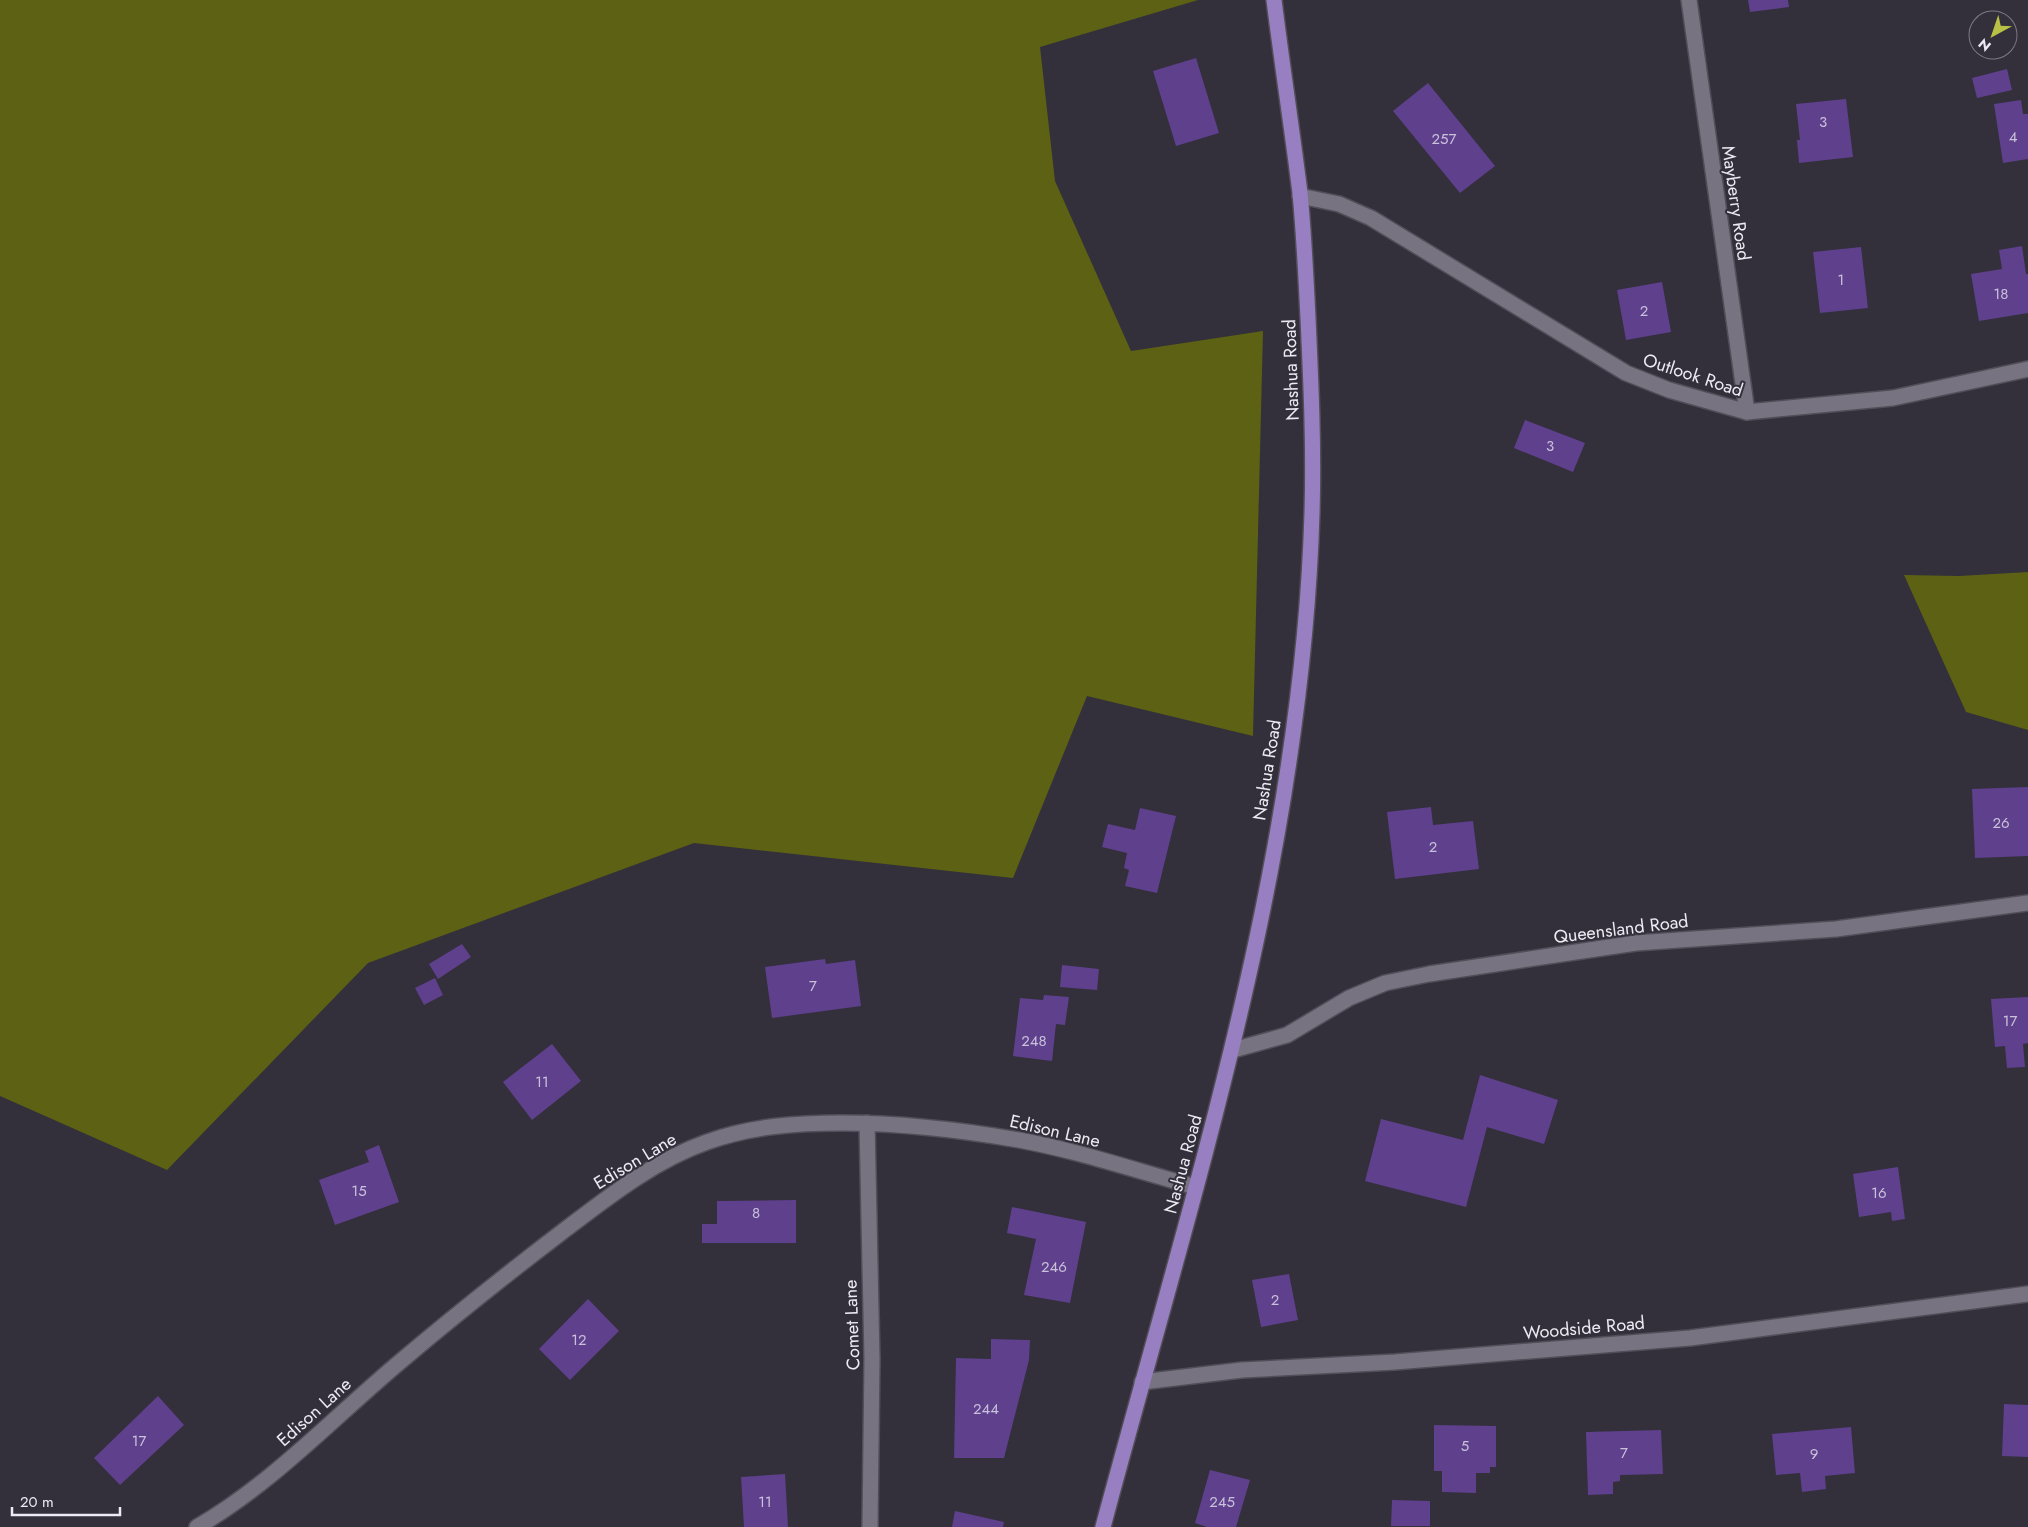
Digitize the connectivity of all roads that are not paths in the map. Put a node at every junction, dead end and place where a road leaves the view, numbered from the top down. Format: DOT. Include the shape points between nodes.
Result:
graph roads {
  1 [pos="1274,0"];
  2 [pos="1689,0"];
  3 [pos="1300,196"];
  4 [pos="2028,369"];
  5 [pos="1747,412"];
  6 [pos="2028,903"];
  7 [pos="1233,1050"];
  8 [pos="867,1123"];
  9 [pos="1196,1187"];
  10 [pos="2028,1294"];
  11 [pos="1142,1382"];
  12 [pos="197,1527"];
  13 [pos="870,1527"];
  14 [pos="1103,1527"];
  1 -- 3 [label="main road, Nashua Road"];
  2 -- 5 [label="street, Mayberry Road"];
  3 -- 5 [label="street, Outlook Road" via="1339,204 1371,218 1626,373 1669,390"];
  3 -- 7 [label="main road, Nashua Road" via="1312,434 1312,514 1307,592 1290,752 1264,905"];
  4 -- 5 [label="street, Outlook Road" via="1893,398"];
  6 -- 7 [label="street, Queensland Road" via="1836,929 1636,943 1429,974 1385,983 1349,998 1287,1035"];
  7 -- 9 [label="main road, Nashua Road"];
  8 -- 9 [label="street, Edison Lane" via="917,1126 1020,1140"];
  8 -- 12 [label="street, Edison Lane" via="783,1124 740,1131 704,1143 642,1175 503,1277 376,1382 251,1492"];
  8 -- 13 [label="street, Comet Lane" via="872,1359"];
  9 -- 11 [label="main road, Nashua Road"];
  10 -- 11 [label="street, Woodside Road" via="1690,1338 1395,1362 1242,1370"];
  11 -- 14 [label="main road, Nashua Road"];
}
